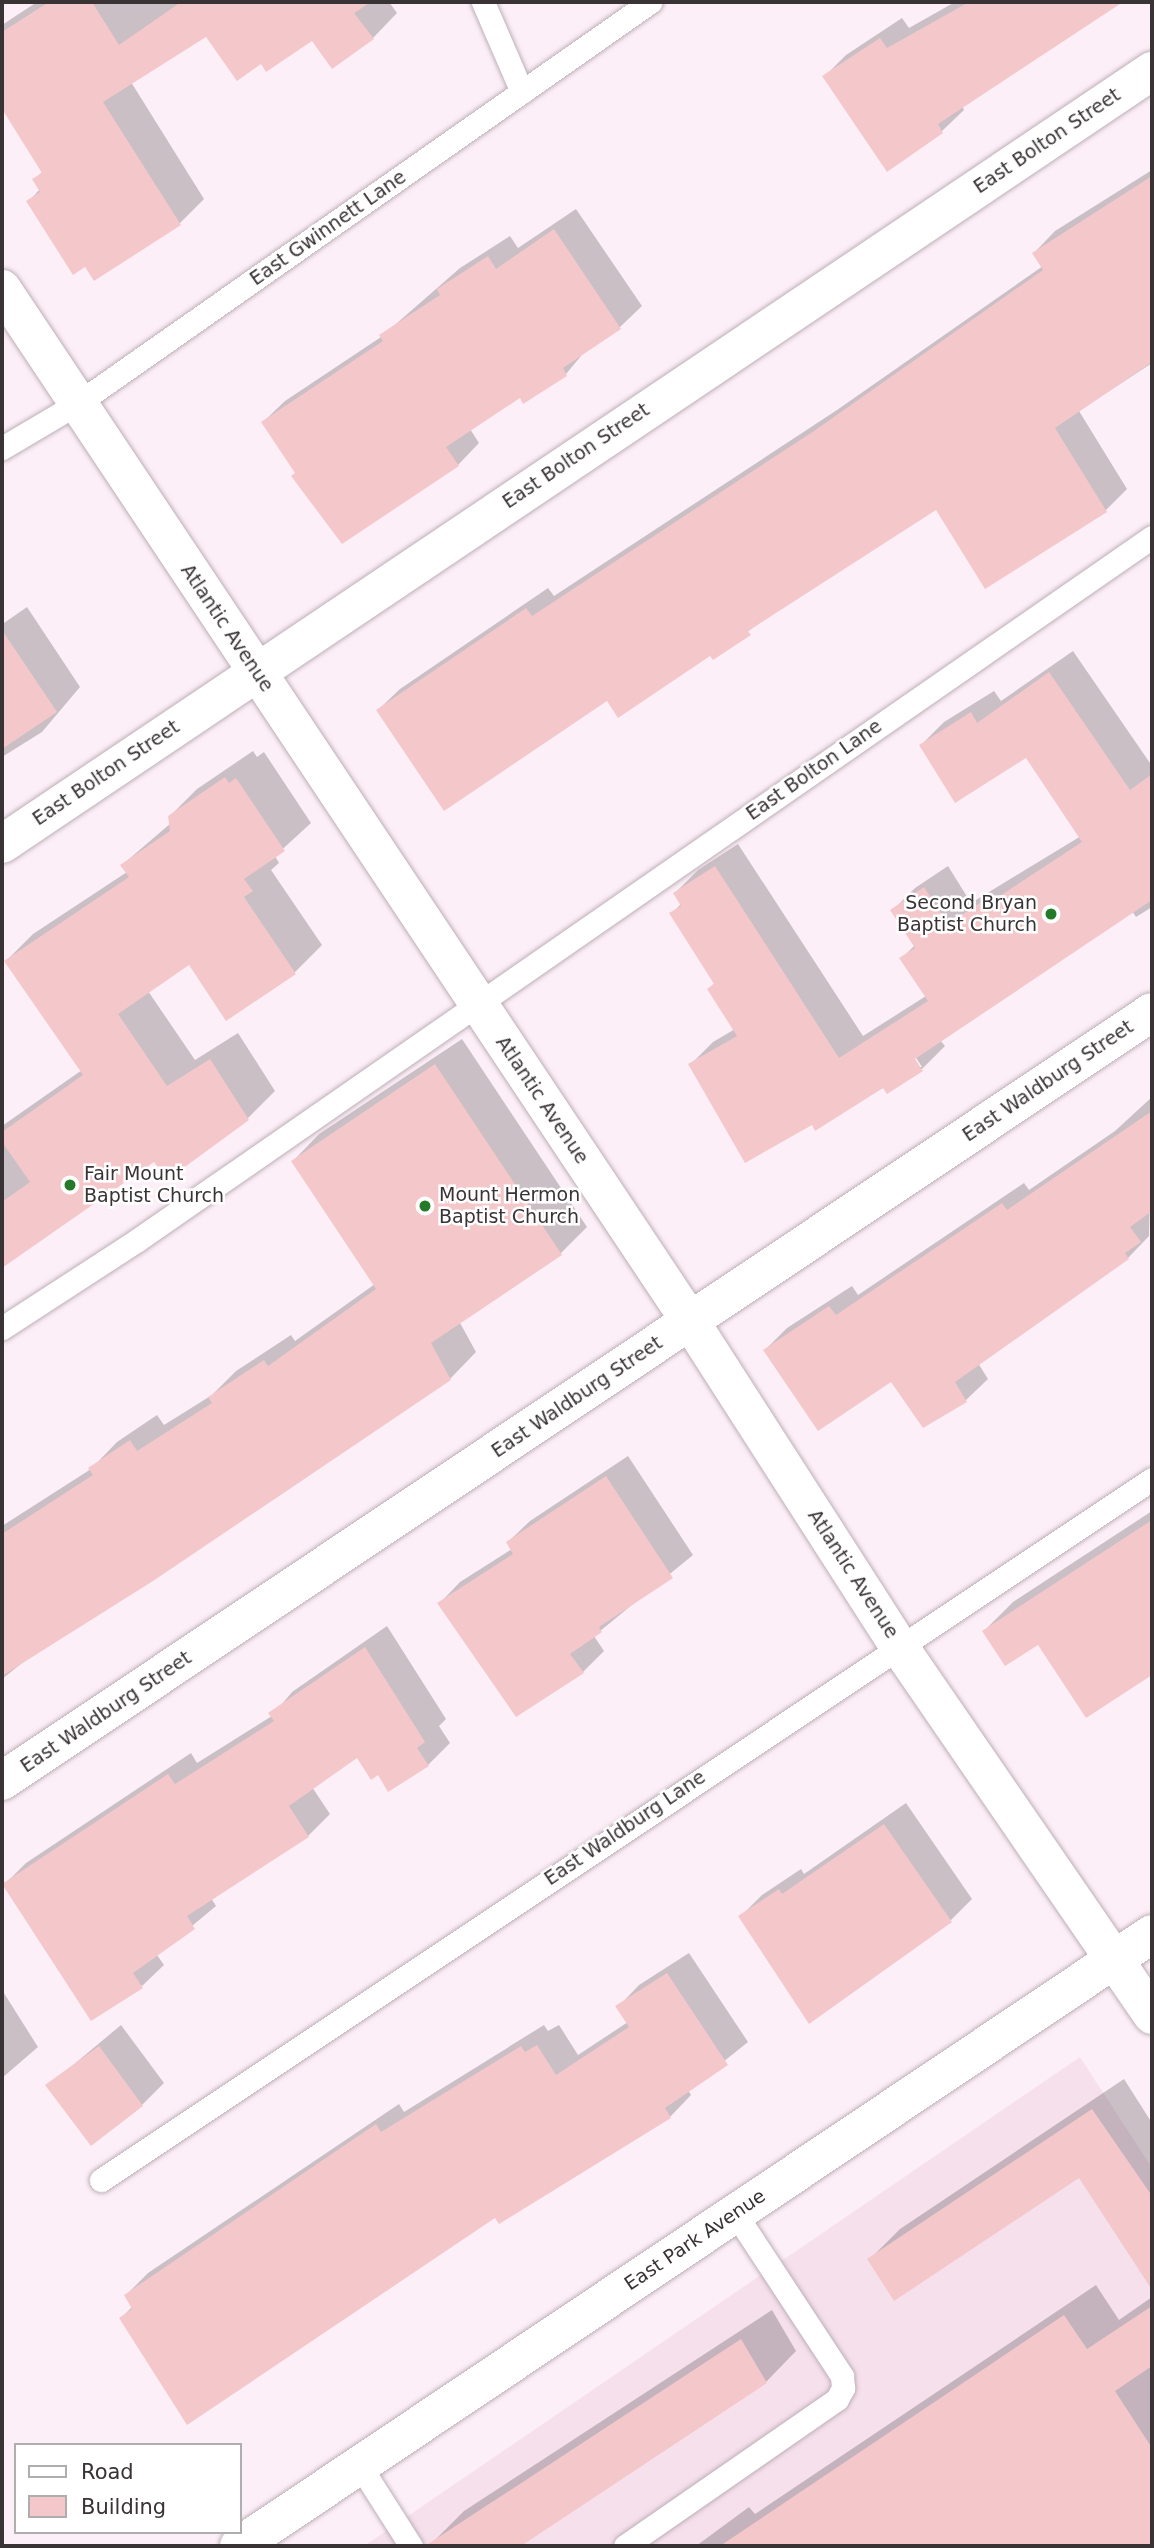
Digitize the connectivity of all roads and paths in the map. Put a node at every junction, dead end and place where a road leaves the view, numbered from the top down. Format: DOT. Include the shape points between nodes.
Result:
graph roads {
  1 [pos="483,2"];
  2 [pos="650,2"];
  3 [pos="1152,71"];
  4 [pos="523,92"];
  5 [pos="2,289"];
  6 [pos="78,403"];
  7 [pos="2,448"];
  8 [pos="1152,537"];
  9 [pos="255,670"];
  10 [pos="2,844"];
  11 [pos="477,1002"];
  12 [pos="1152,1012"];
  13 [pos="690,1321"];
  14 [pos="2,1328"];
  15 [pos="1152,1479"];
  16 [pos="898,1645"];
  17 [pos="2,1781"];
  18 [pos="1152,1934"];
  19 [pos="1115,1959"];
  20 [pos="1152,2015"];
  21 [pos="101,2180"];
  22 [pos="735,2213"];
  23 [pos="360,2466"];
  24 [pos="239,2546"];
  25 [pos="411,2546"];
  26 [pos="625,2546"];
  1 -- 4 [label="lane"];
  2 -- 4 [label="lane, East Gwinnett Lane"];
  3 -- 9 [label="street, East Bolton Street"];
  4 -- 6 [label="lane, East Gwinnett Lane"];
  5 -- 6 [label="street, Atlantic Avenue"];
  6 -- 7 [label="lane, East Gwinnett Lane"];
  6 -- 9 [label="street, Atlantic Avenue"];
  8 -- 11 [label="lane, East Bolton Lane"];
  9 -- 10 [label="street, East Bolton Street"];
  9 -- 11 [label="street, Atlantic Avenue"];
  11 -- 13 [label="street, Atlantic Avenue"];
  11 -- 14 [label="lane, East Bolton Lane" via="136,1241"];
  12 -- 13 [label="street, East Waldburg Street"];
  13 -- 16 [label="street, Atlantic Avenue"];
  13 -- 17 [label="street, East Waldburg Street"];
  15 -- 16 [label="lane, East Waldburg Lane"];
  16 -- 19 [label="street, Atlantic Avenue"];
  16 -- 21 [label="lane, East Waldburg Lane"];
  18 -- 19 [label="street, East Park Avenue"];
  19 -- 20 [label="street, Atlantic Avenue"];
  19 -- 22 [label="street, East Park Avenue"];
  22 -- 23 [label="street, East Park Avenue"];
  22 -- 26 [label="lane" via="842,2376 843,2388 837,2399"];
  23 -- 24 [label="street, East Park Avenue"];
  23 -- 25 [label="lane"];
}
